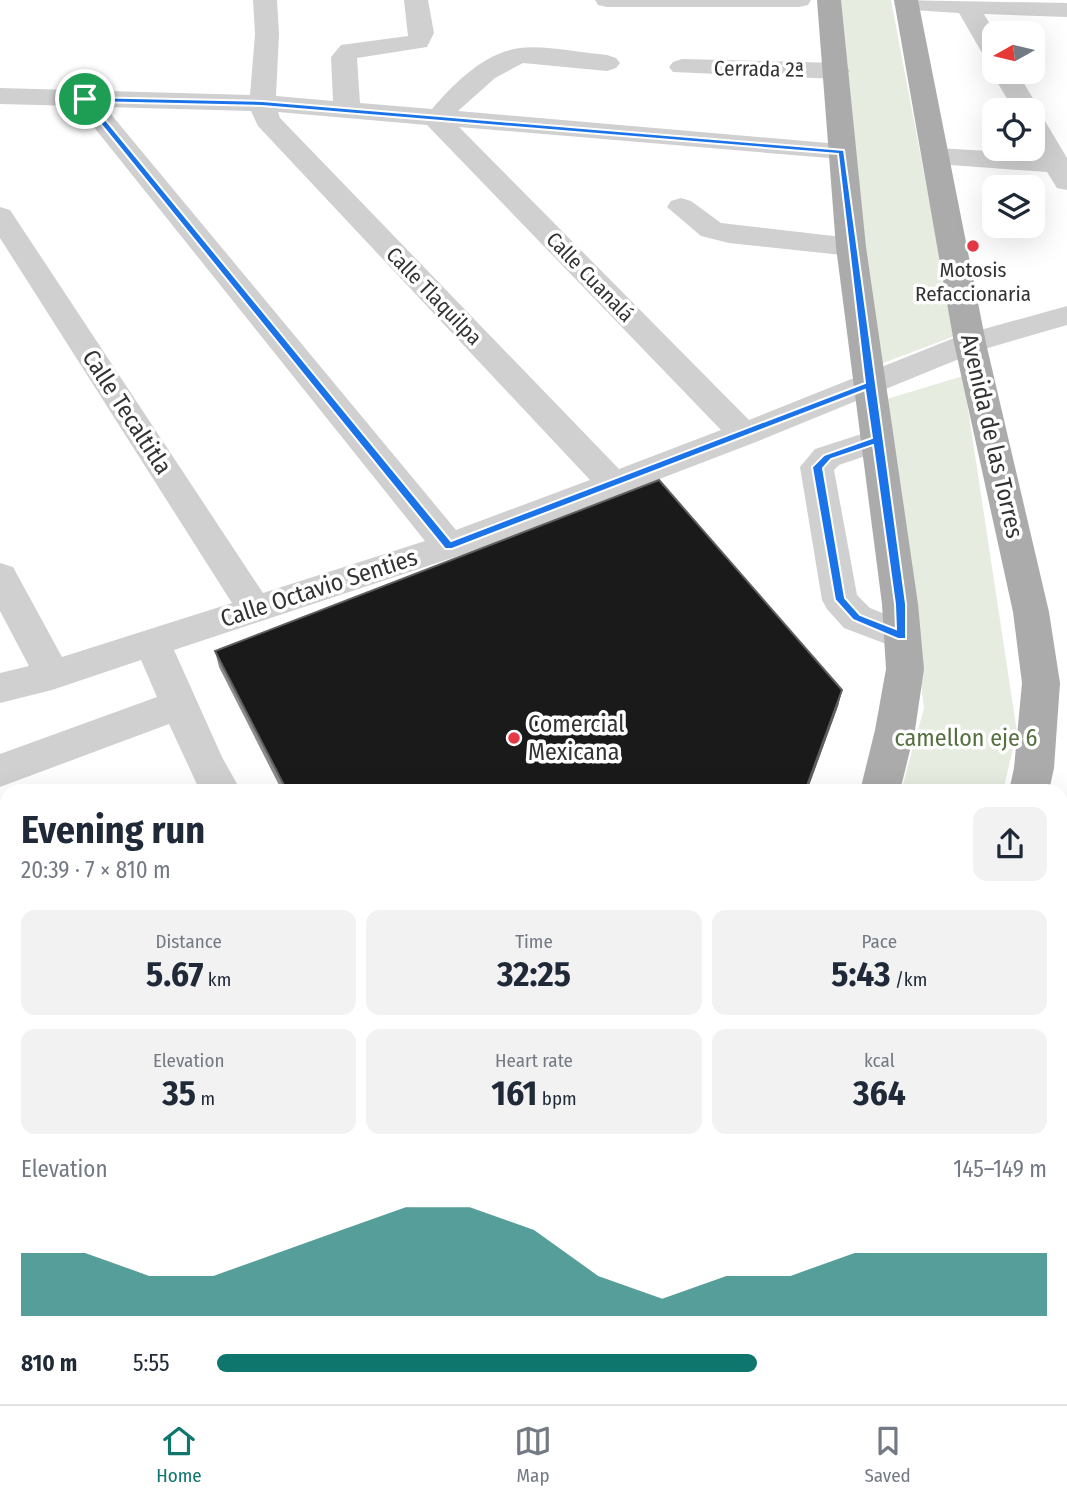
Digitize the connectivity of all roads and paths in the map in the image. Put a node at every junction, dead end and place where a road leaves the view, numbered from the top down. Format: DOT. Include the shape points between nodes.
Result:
graph roads {
  1 [pos="265,0"];
  2 [pos="416,0"];
  3 [pos="607,0"];
  4 [pos="799,0"];
  5 [pos="829,0"];
  6 [pos="686,1"];
  7 [pos="906,2"];
  8 [pos="965,3"];
  9 [pos="1067,10"];
  10 [pos="982,33"];
  11 [pos="607,63"];
  12 [pos="682,67"];
  13 [pos="837,71"];
  14 [pos="0,96"];
  15 [pos="85,99"];
  16 [pos="262,103"];
  17 [pos="348,110"];
  18 [pos="437,120"];
  19 [pos="1045,144"];
  20 [pos="841,152"];
  21 [pos="937,156"];
  22 [pos="1062,173"];
  23 [pos="681,206"];
  24 [pos="0,216"];
  25 [pos="851,247"];
  26 [pos="1067,315"];
  27 [pos="970,344"];
  28 [pos="869,385"];
  29 [pos="744,434"];
  30 [pos="877,440"];
  31 [pos="614,484"];
  32 [pos="449,546"];
  33 [pos="0,576"];
  34 [pos="254,608"];
  35 [pos="902,636"];
  36 [pos="152,642"];
  37 [pos="52,675"];
  38 [pos="0,688"];
  39 [pos="178,705"];
  40 [pos="0,771"];
  41 [pos="217,784"];
  42 [pos="882,784"];
  43 [pos="1031,784"];
  1 -- 16 [label="street"];
  2 -- 17 [label="street" via="422,33 418,41 350,50 344,57"];
  3 -- 6 [label="street"];
  4 -- 6 [label="street"];
  5 -- 13 [label="main road"];
  7 -- 8 [label="street"];
  7 -- 21 [label="main road, Avenida de las Torres"];
  8 -- 9 [label="street"];
  8 -- 10 [label="street"];
  11 -- 18 [label="street" via="521,55 508,58 452,100"];
  12 -- 13 [label="street, Cerrada 2ª"];
  13 -- 20 [label="main road"];
  14 -- 15 [label="street"];
  15 -- 16 [label="street"];
  15 -- 32 [label="street"];
  16 -- 17 [label="street"];
  16 -- 31 [label="street, Calle Tlaquilpa" via="267,120"];
  17 -- 18 [label="street"];
  18 -- 20 [label="street"];
  18 -- 29 [label="street, Calle Cuanalá"];
  19 -- 22 [label="street"];
  20 -- 25 [label="main road"];
  21 -- 22 [label="street"];
  21 -- 27 [label="main road, Avenida de las Torres"];
  23 -- 25 [label="street" via="711,230"];
  24 -- 34 [label="street, Calle Tecaltitla"];
  25 -- 28 [label="main road"];
  26 -- 27 [label="street, Calle Octavio Senties"];
  27 -- 28 [label="street, Calle Octavio Senties"];
  27 -- 43 [label="main road, Avenida de las Torres" via="1031,611 1041,683"];
  28 -- 29 [label="street, Calle Octavio Senties"];
  28 -- 30 [label="main road"];
  29 -- 31 [label="street, Calle Octavio Senties"];
  30 -- 35 [label="main road"];
  30 -- 35 [label="street" via="827,457 817,467 840,600 857,618"];
  31 -- 32 [label="street, Calle Octavio Senties"];
  32 -- 34 [label="street, Calle Octavio Senties"];
  33 -- 37 [label="street"];
  34 -- 36 [label="street, Calle Octavio Senties"];
  35 -- 42 [label="main road" via="905,669"];
  36 -- 37 [label="street, Calle Octavio Senties"];
  36 -- 39 [label="street"];
  37 -- 38 [label="street, Calle Octavio Senties"];
  39 -- 40 [label="street"];
  39 -- 41 [label="street"];
}
